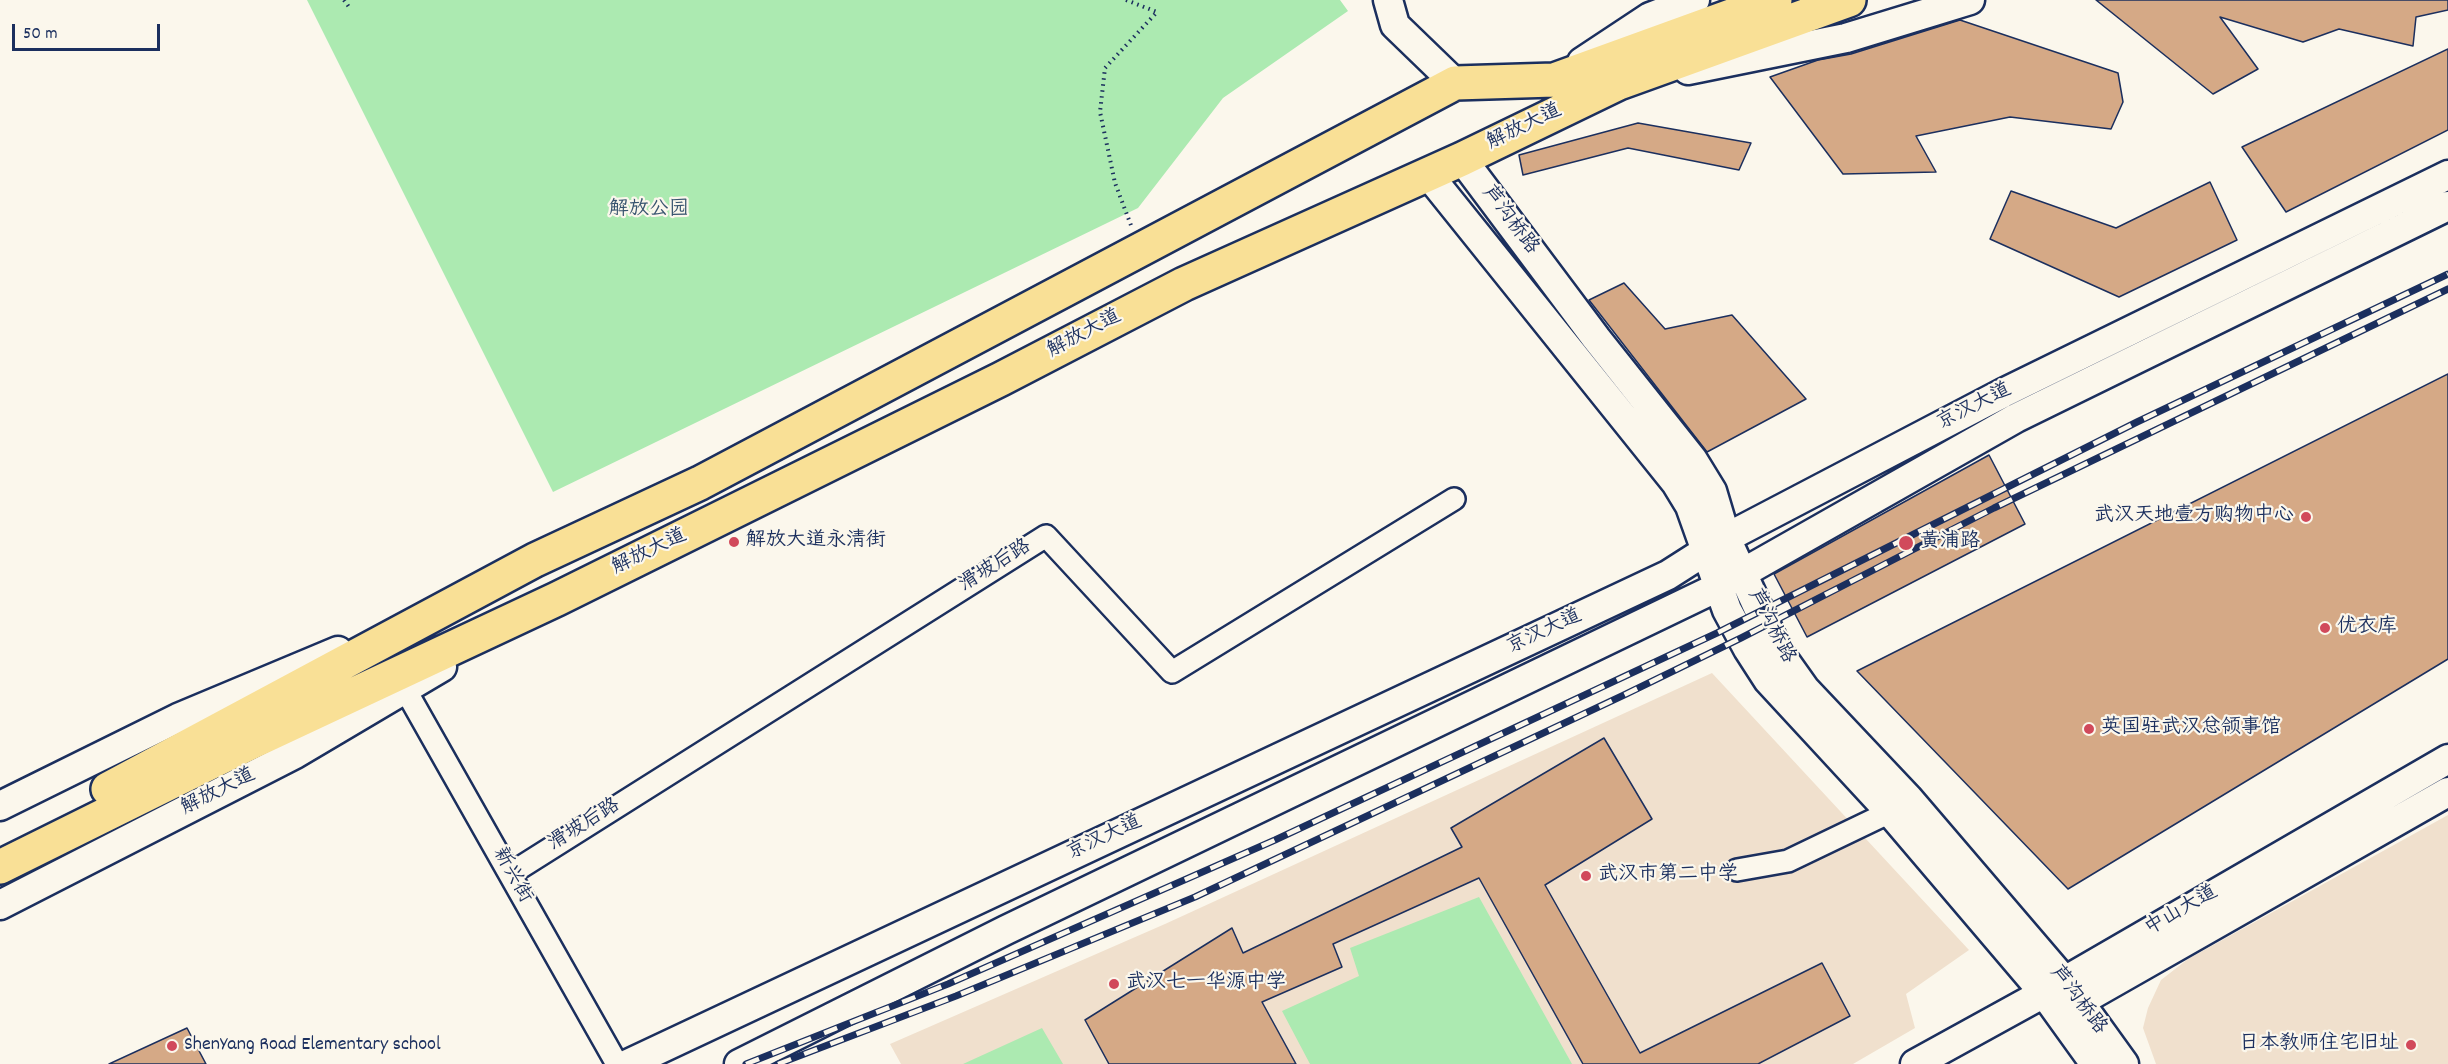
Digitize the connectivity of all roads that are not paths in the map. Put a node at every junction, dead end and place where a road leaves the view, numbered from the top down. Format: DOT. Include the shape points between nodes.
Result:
graph roads {
  1 [pos="1388,0"];
  2 [pos="1695,0"];
  3 [pos="1775,0"];
  4 [pos="1849,0"];
  5 [pos="1970,0"];
  6 [pos="1554,81"];
  7 [pos="1455,83"];
  8 [pos="1619,83"];
  9 [pos="1462,159"];
  10 [pos="1427,173"];
  11 [pos="2448,175"];
  12 [pos="2448,206"];
  13 [pos="1454,500"];
  14 [pos="1717,545"];
  15 [pos="536,560"];
  16 [pos="1730,580"];
  17 [pos="557,599"];
  18 [pos="405,689"];
  19 [pos="243,732"];
  20 [pos="2448,759"];
  21 [pos="2448,792"];
  22 [pos="0,807"];
  23 [pos="1890,812"];
  24 [pos="0,844"];
  25 [pos="0,867"];
  26 [pos="1737,870"];
  27 [pos="510,874"];
  28 [pos="0,904"];
  29 [pos="2059,995"];
  30 [pos="617,1064"];
  31 [pos="628,1064"];
  32 [pos="739,1064"];
  33 [pos="1915,1064"];
  34 [pos="2095,1064"];
  35 [pos="2124,1064"];
  1 -- 7 [label="main road" via="1395,25"];
  2 -- 6 [label="main road, 解放大道" via="1650,17"];
  3 -- 6 [label="main road, 解放大道"];
  4 -- 8 [label="main road, 解放大道"];
  5 -- 8 [label="main road, 解放大道" via="1846,39"];
  6 -- 7 [label="main road, 解放大道"];
  7 -- 15 [label="main road, 解放大道" via="700,483"];
  8 -- 9 [label="main road, 解放大道"];
  9 -- 10 [label="main road, 解放大道"];
  9 -- 14 [label="main road, 芦沟桥路" via="1693,460 1712,491"];
  10 -- 14 [label="main road, 芦沟桥路" via="1676,483"];
  10 -- 17 [label="main road, 解放大道" via="1184,284 1001,380"];
  11 -- 14 [label="main road, 京汉大道" via="2003,393"];
  12 -- 16 [label="main road, 京汉大道" via="2016,418"];
  13 -- 27 [label="street, 滑坡后路" via="1172,672 1046,536"];
  14 -- 16 [label="main road, 芦沟桥路"];
  14 -- 31 [label="main road, 京汉大道" via="1657,580"];
  15 -- 19 [label="main road, 解放大道"];
  15 -- 22 [label="main road, 解放大道" via="364,640 178,718"];
  16 -- 23 [label="main road, 芦沟桥路" via="1742,640 1768,680"];
  16 -- 29 [label="main road, 芦沟桥路" via="1805,689 1908,798"];
  16 -- 32 [label="main road, 京汉大道" via="1006,930"];
  17 -- 18 [label="main road, 解放大道"];
  17 -- 19 [label="main road, 解放大道"];
  18 -- 27 [label="street, 新兴街"];
  18 -- 28 [label="main road, 解放大道" via="295,754"];
  19 -- 24 [label="main road, 解放大道"];
  19 -- 25 [label="main road, 解放大道"];
  20 -- 29 [label="main road, 中山大道"];
  21 -- 29 [label="main road, 中山大道"];
  23 -- 26 [label="street" via="1788,861"];
  23 -- 29 [label="main road, 芦沟桥路"];
  27 -- 30 [label="street, 新兴街"];
  29 -- 33 [label="main road, 中山大道"];
  29 -- 34 [label="main road, 芦沟桥路"];
  29 -- 35 [label="main road, 芦沟桥路"];
}
